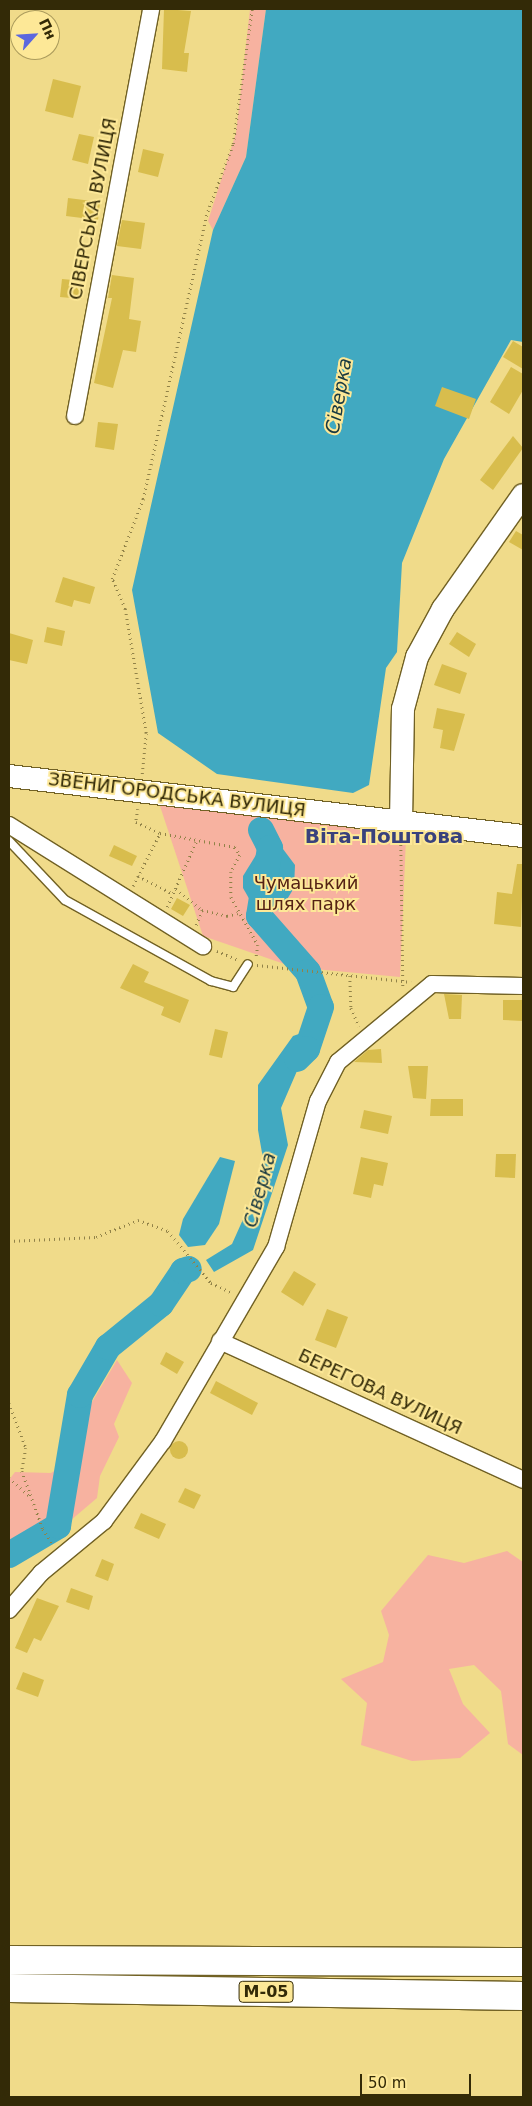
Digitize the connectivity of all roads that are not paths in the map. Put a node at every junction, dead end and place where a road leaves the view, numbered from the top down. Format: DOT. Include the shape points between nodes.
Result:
graph roads {
  1 [pos="151,9"];
  2 [pos="75,416"];
  3 [pos="523,495"];
  4 [pos="9,776"];
  5 [pos="401,822"];
  6 [pos="9,825"];
  7 [pos="523,836"];
  8 [pos="9,841"];
  9 [pos="203,946"];
  10 [pos="252,964"];
  11 [pos="523,986"];
  12 [pos="220,1341"];
  13 [pos="523,1480"];
  14 [pos="9,1610"];
  15 [pos="9,1960"];
  16 [pos="523,1962"];
  17 [pos="9,1988"];
  18 [pos="523,1996"];
  1 -- 2 [label="street, СІВЕРСЬКА ВУЛИЦЯ"];
  3 -- 5 [label="street" via="443,609 417,657 403,709"];
  4 -- 5 [label="street, ЗВЕНИГОРОДСЬКА ВУЛИЦЯ"];
  5 -- 7 [label="street, ЗВЕНИГОРОДСЬКА ВУЛИЦЯ"];
  6 -- 9 [label="street"];
  8 -- 10 [label="lane" via="65,900 210,980 233,987"];
  11 -- 12 [label="street" via="432,984 363,1037 338,1062 325,1084 286,1223"];
  12 -- 13 [label="street, БЕРЕГОВА ВУЛИЦЯ"];
  12 -- 14 [label="street" via="164,1441 104,1521 42,1574"];
  15 -- 16 [label="highway, М-05"];
  17 -- 18 [label="highway, М-05"];
}
